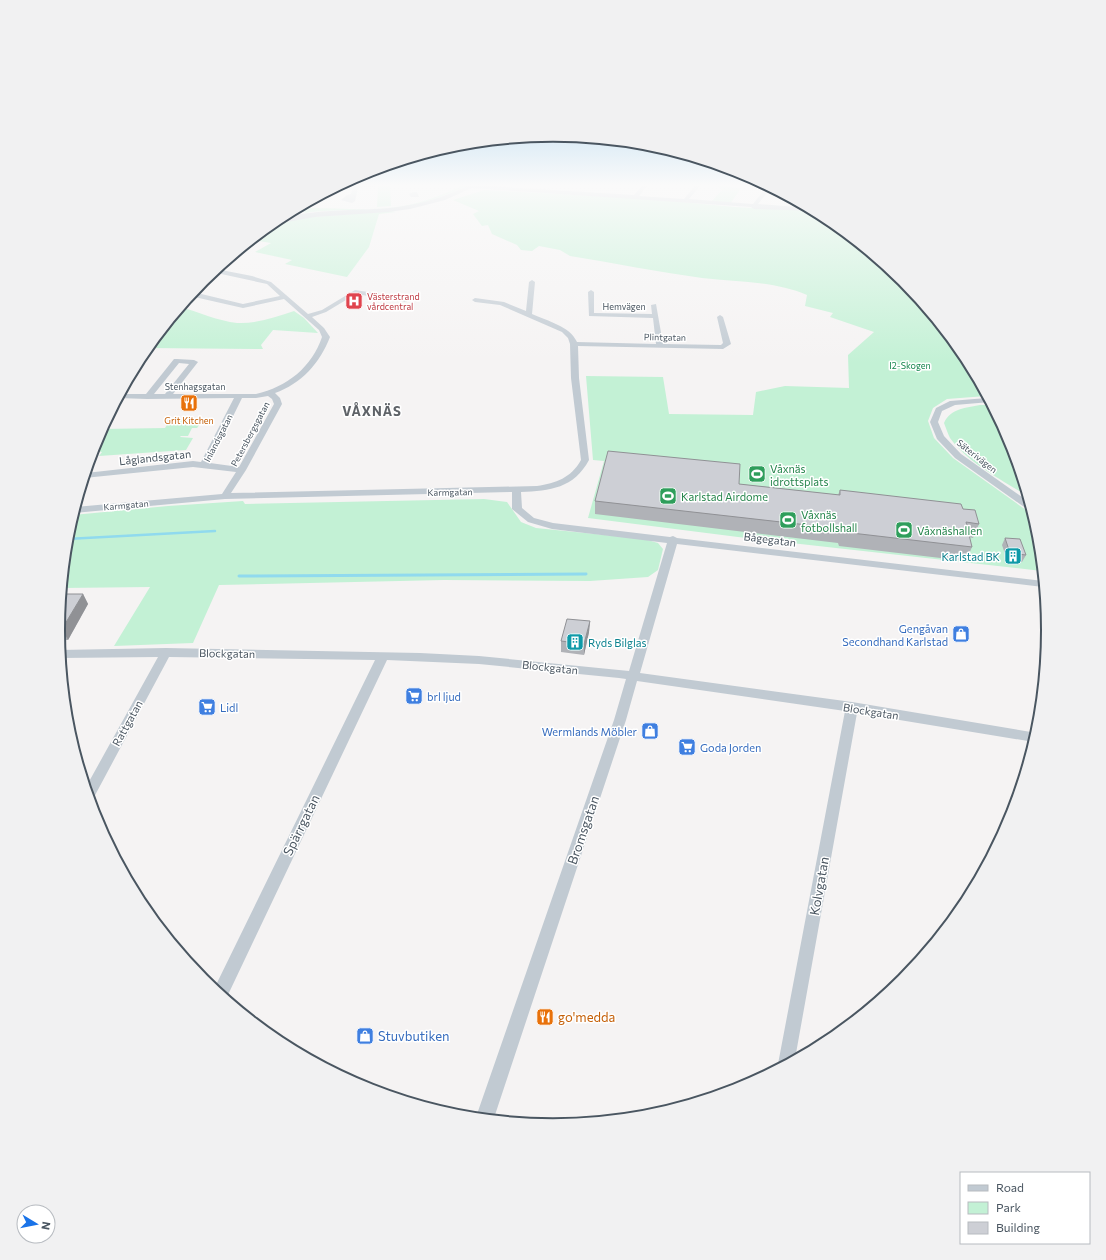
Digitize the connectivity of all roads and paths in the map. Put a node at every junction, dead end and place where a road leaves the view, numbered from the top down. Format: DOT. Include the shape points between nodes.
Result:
graph roads {
  1 [pos="221,272"];
  2 [pos="532,282"];
  3 [pos="592,292"];
  4 [pos="198,296"];
  5 [pos="286,297"];
  6 [pos="406,300"];
  7 [pos="475,300"];
  8 [pos="654,305"];
  9 [pos="528,314"];
  10 [pos="308,316"];
  11 [pos="656,316"];
  12 [pos="720,317"];
  13 [pos="574,344"];
  14 [pos="660,346"];
  15 [pos="271,394"];
  16 [pos="125,396"];
  17 [pos="146,396"];
  18 [pos="167,396"];
  19 [pos="239,396"];
  20 [pos="984,400"];
  21 [pos="204,466"];
  22 [pos="242,470"];
  23 [pos="90,475"];
  24 [pos="516,491"];
  25 [pos="225,496"];
  26 [pos="1024,503"];
  27 [pos="81,509"];
  28 [pos="674,539"];
  29 [pos="1039,583"];
  30 [pos="166,652"];
  31 [pos="66,654"];
  32 [pos="382,656"];
  33 [pos="634,676"];
  34 [pos="852,707"];
  35 [pos="1029,736"];
  36 [pos="92,788"];
  37 [pos="222,989"];
  38 [pos="787,1058"];
  39 [pos="486,1114"];
  1 -- 5 [label="street, Petersbergsgatan" via="269,283"];
  2 -- 9 [label="street"];
  3 -- 11 [label="street, Hemvägen" via="592,315"];
  4 -- 5 [label="street" via="243,306"];
  5 -- 10 [label="street, Petersbergsgatan"];
  6 -- 10 [label="street" via="355,292 324,311"];
  7 -- 9 [label="street" via="497,301"];
  8 -- 11 [label="street, Hemvägen"];
  9 -- 13 [label="street" via="564,331 572,337"];
  10 -- 15 [label="street, Petersbergsgatan" via="322,329 326,337 322,351 292,383"];
  11 -- 14 [label="street, Hemvägen"];
  12 -- 14 [label="street, Plintgatan" via="727,344 723,347"];
  13 -- 14 [label="street, Plintgatan"];
  13 -- 24 [label="street, Karmgatan" via="585,460 573,478 556,486"];
  15 -- 19 [label="street, Stenhagsgatan"];
  15 -- 22 [label="street, Petersbergsgatan" via="278,404"];
  16 -- 17 [label="street, Stenhagsgatan"];
  17 -- 18 [label="street, Stenhagsgatan"];
  17 -- 18 [label="street" via="177,361 194,362"];
  18 -- 19 [label="street, Stenhagsgatan"];
  19 -- 21 [label="street, Inlandsgatan"];
  20 -- 26 [label="street, Säterivägen" via="953,403 939,410 934,422 940,437 958,456"];
  21 -- 22 [label="street, Inlandsgatan"];
  21 -- 23 [label="street, Låglandsgatan" via="193,464"];
  22 -- 25 [label="street, Petersbergsgatan"];
  24 -- 25 [label="street, Karmgatan"];
  24 -- 28 [label="street, Bågegatan" via="518,509 531,520 552,526"];
  25 -- 27 [label="street, Karmgatan"];
  28 -- 29 [label="street, Bågegatan"];
  28 -- 33 [label="street, Bromsgatan"];
  30 -- 31 [label="street, Blockgatan"];
  30 -- 32 [label="street, Blockgatan"];
  30 -- 36 [label="street, Rattgatan"];
  32 -- 33 [label="street, Blockgatan" via="476,660"];
  32 -- 37 [label="street, Spärrgatan"];
  33 -- 34 [label="street, Blockgatan"];
  33 -- 39 [label="street, Bromsgatan"];
  34 -- 35 [label="street, Blockgatan"];
  34 -- 38 [label="street, Kolvgatan"];
}
